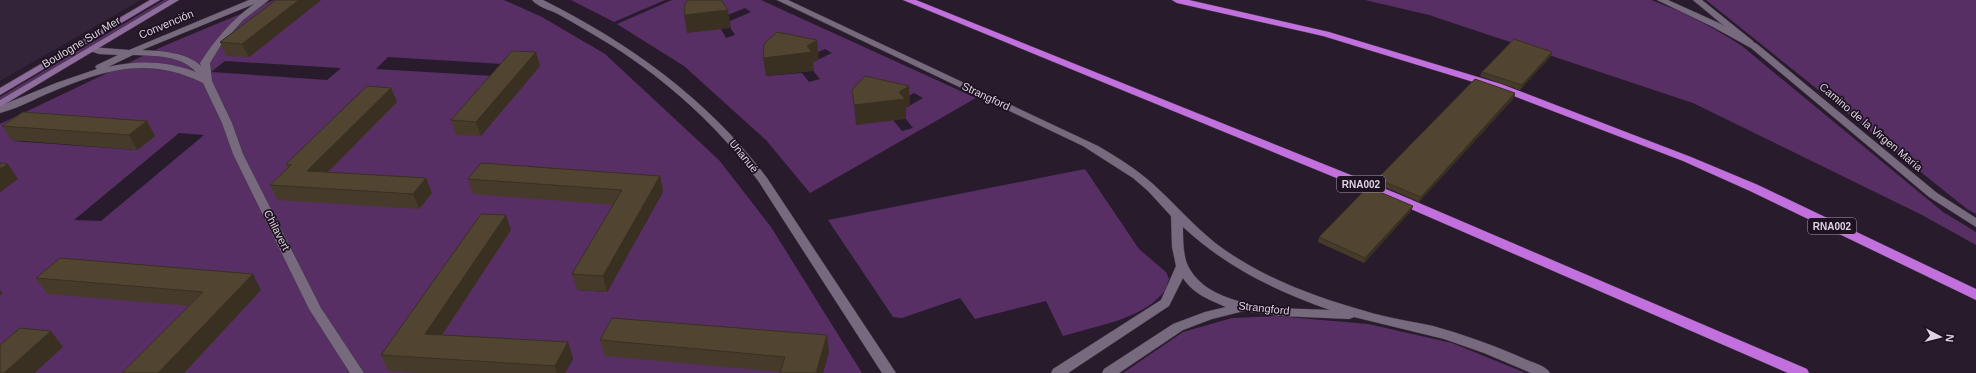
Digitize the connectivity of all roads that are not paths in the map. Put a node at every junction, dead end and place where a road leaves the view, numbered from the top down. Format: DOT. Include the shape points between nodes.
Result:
graph roads {
  1 [pos="156,0"];
  2 [pos="175,0"];
  3 [pos="256,0"];
  4 [pos="265,0"];
  5 [pos="536,0"];
  6 [pos="781,0"];
  7 [pos="903,0"];
  8 [pos="1177,0"];
  9 [pos="1661,0"];
  10 [pos="1697,0"];
  11 [pos="913,2"];
  12 [pos="1754,46"];
  13 [pos="93,49"];
  14 [pos="131,53"];
  15 [pos="207,81"];
  16 [pos="66,83"];
  17 [pos="0,92"];
  18 [pos="0,104"];
  19 [pos="0,110"];
  20 [pos="1176,215"];
  21 [pos="1976,223"];
  22 [pos="1182,267"];
  23 [pos="1976,295"];
  24 [pos="1241,307"];
  25 [pos="1366,316"];
  26 [pos="357,373"];
  27 [pos="889,373"];
  28 [pos="1058,373"];
  29 [pos="1109,373"];
  30 [pos="1543,373"];
  31 [pos="1802,373"];
  1 -- 17 [label="main road, Boulogne Sur Mer"];
  2 -- 13 [label="main road, Boulogne Sur Mer"];
  3 -- 14 [label="street, Convención"];
  4 -- 15 [label="street" via="240,18 217,44 205,63"];
  5 -- 27 [label="street, Unanué" via="608,39 676,89 716,124 752,165 775,197"];
  6 -- 20 [label="street, Strangford" via="1087,144 1144,181"];
  7 -- 11 [label="highway"];
  8 -- 23 [label="highway, RNA002" via="1326,34 1497,86 1687,159 1754,188"];
  9 -- 12 [label="street, Camino de la Virgen María"];
  10 -- 12 [label="street, Camino de la Virgen María"];
  11 -- 31 [label="highway, RNA002" via="1394,197"];
  12 -- 21 [label="street, Camino de la Virgen María" via="1933,195"];
  13 -- 14 [label="street, Convención"];
  13 -- 18 [label="main road, Boulogne Sur Mer"];
  14 -- 15 [label="street" via="161,55 189,62"];
  14 -- 16 [label="street, Convención"];
  15 -- 16 [label="street" via="174,68 140,65 108,70"];
  15 -- 26 [label="street, Chilavert" via="238,154 315,309"];
  16 -- 19 [label="street"];
  20 -- 22 [label="street, Strangford"];
  20 -- 25 [label="street, Strangford" via="1223,255 1246,269 1313,299"];
  22 -- 24 [label="street, Strangford" via="1196,287 1206,295"];
  22 -- 28 [label="street" via="1172,293 1165,303"];
  24 -- 25 [label="street, Strangford"];
  24 -- 29 [label="street" via="1188,322"];
  25 -- 30 [label="street, Strangford" via="1468,341"];
}
